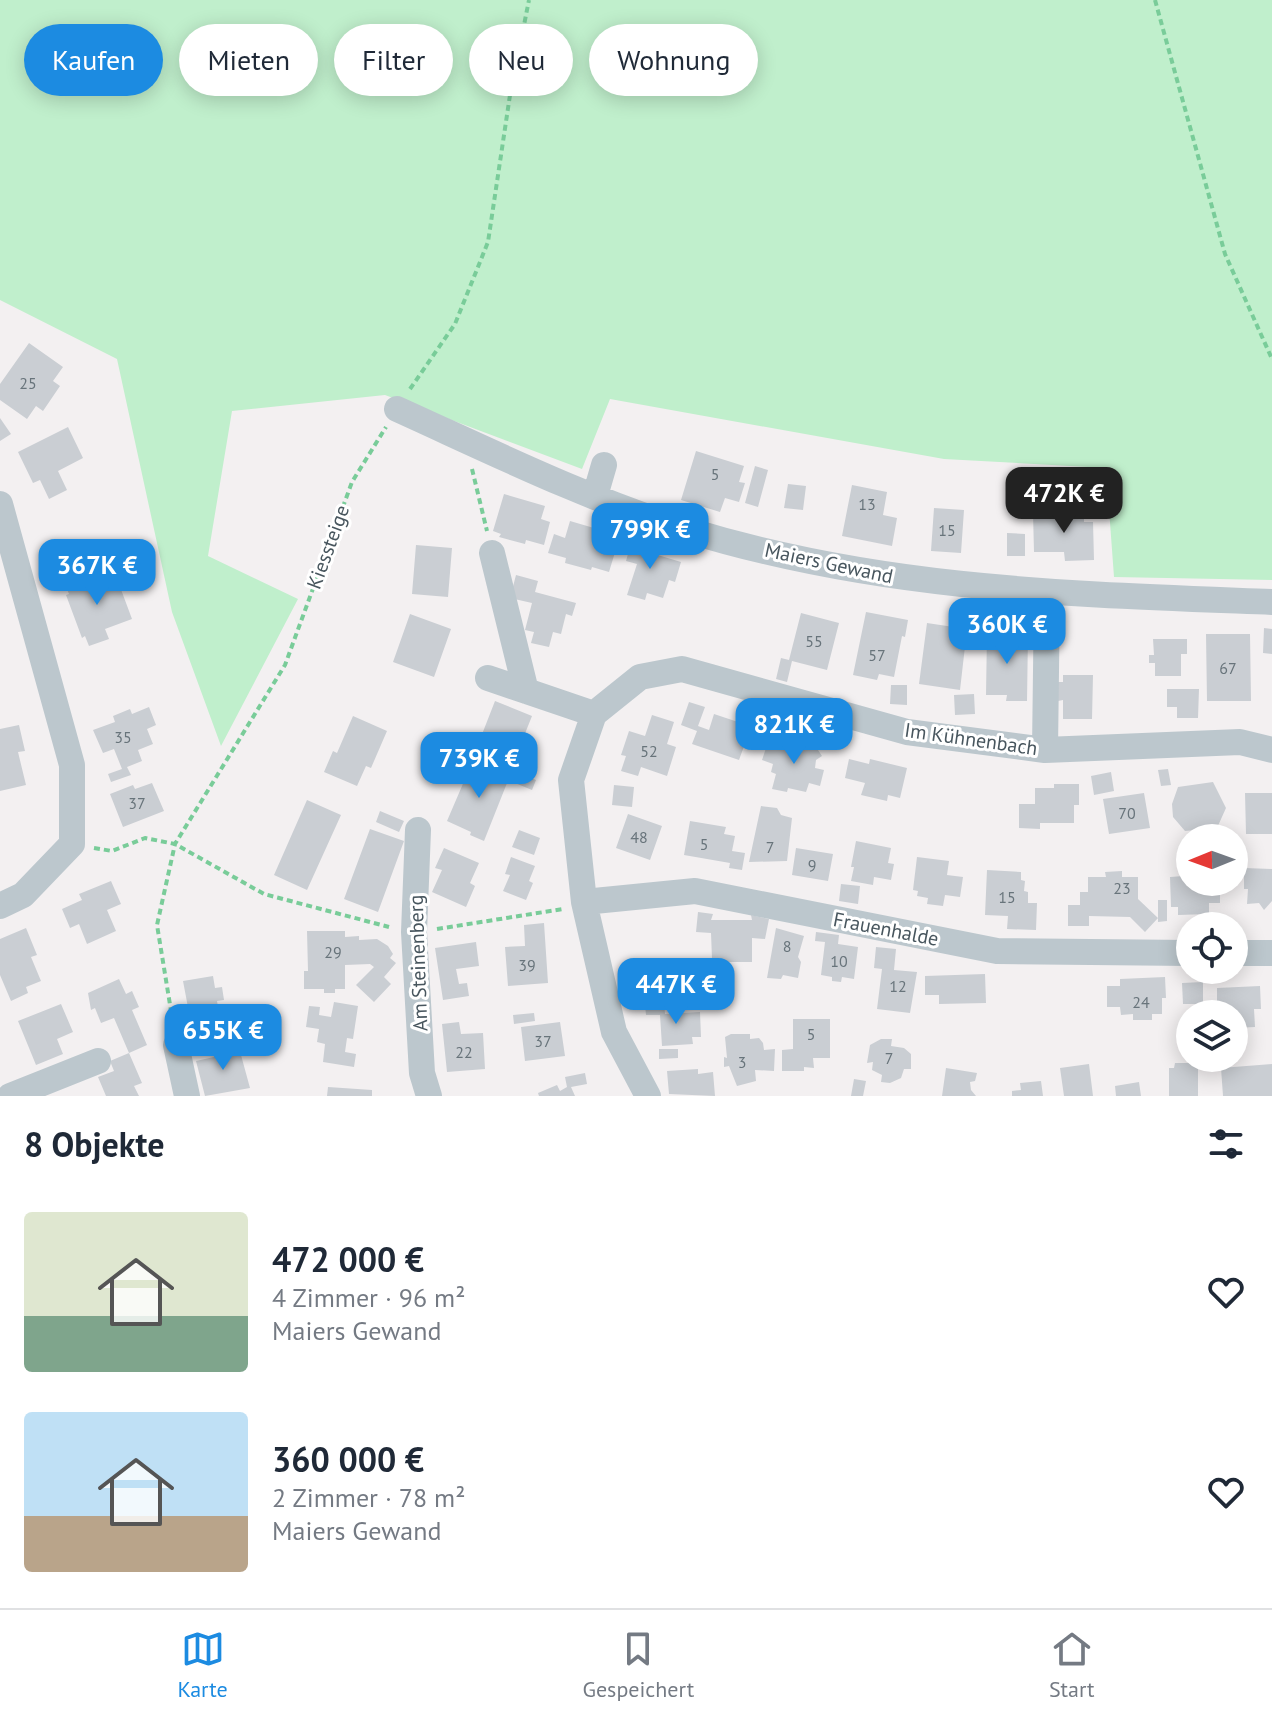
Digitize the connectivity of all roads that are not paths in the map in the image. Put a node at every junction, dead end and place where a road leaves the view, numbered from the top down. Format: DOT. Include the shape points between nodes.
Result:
graph roads {
  1 [pos="397,409"];
  2 [pos="604,465"];
  3 [pos="595,496"];
  4 [pos="0,504"];
  5 [pos="492,553"];
  6 [pos="1047,592"];
  7 [pos="1272,602"];
  8 [pos="488,678"];
  9 [pos="526,691"];
  10 [pos="594,714"];
  11 [pos="1045,750"];
  12 [pos="1272,750"];
  13 [pos="418,830"];
  14 [pos="585,904"];
  15 [pos="0,906"];
  16 [pos="1176,953"];
  17 [pos="1248,953"];
  18 [pos="1272,953"];
  19 [pos="176,1045"];
  20 [pos="98,1061"];
  21 [pos="10,1096"];
  22 [pos="187,1096"];
  23 [pos="429,1096"];
  24 [pos="648,1096"];
  1 -- 3 [label="street, Maiers Gewand"];
  2 -- 3 [label="street"];
  3 -- 6 [label="street, Maiers Gewand" via="688,530 792,557 913,580"];
  4 -- 15 [label="street" via="72,765 72,844 23,895"];
  5 -- 9 [label="street"];
  6 -- 7 [label="street, Maiers Gewand"];
  6 -- 11 [label="street"];
  8 -- 9 [label="street"];
  9 -- 10 [label="street"];
  10 -- 11 [label="street, Im Kühnenbach" via="640,677 682,669 907,732"];
  10 -- 14 [label="street" via="571,780"];
  11 -- 12 [label="street, Im Kühnenbach" via="1240,742"];
  13 -- 23 [label="street, Am Steinenberg" via="414,932 422,1073"];
  14 -- 16 [label="street, Frauenhalde" via="695,891 997,951"];
  14 -- 24 [label="street" via="614,1032"];
  17 -- 18 [label="street"];
  19 -- 22 [label="street"];
  20 -- 21 [label="street"];
}
